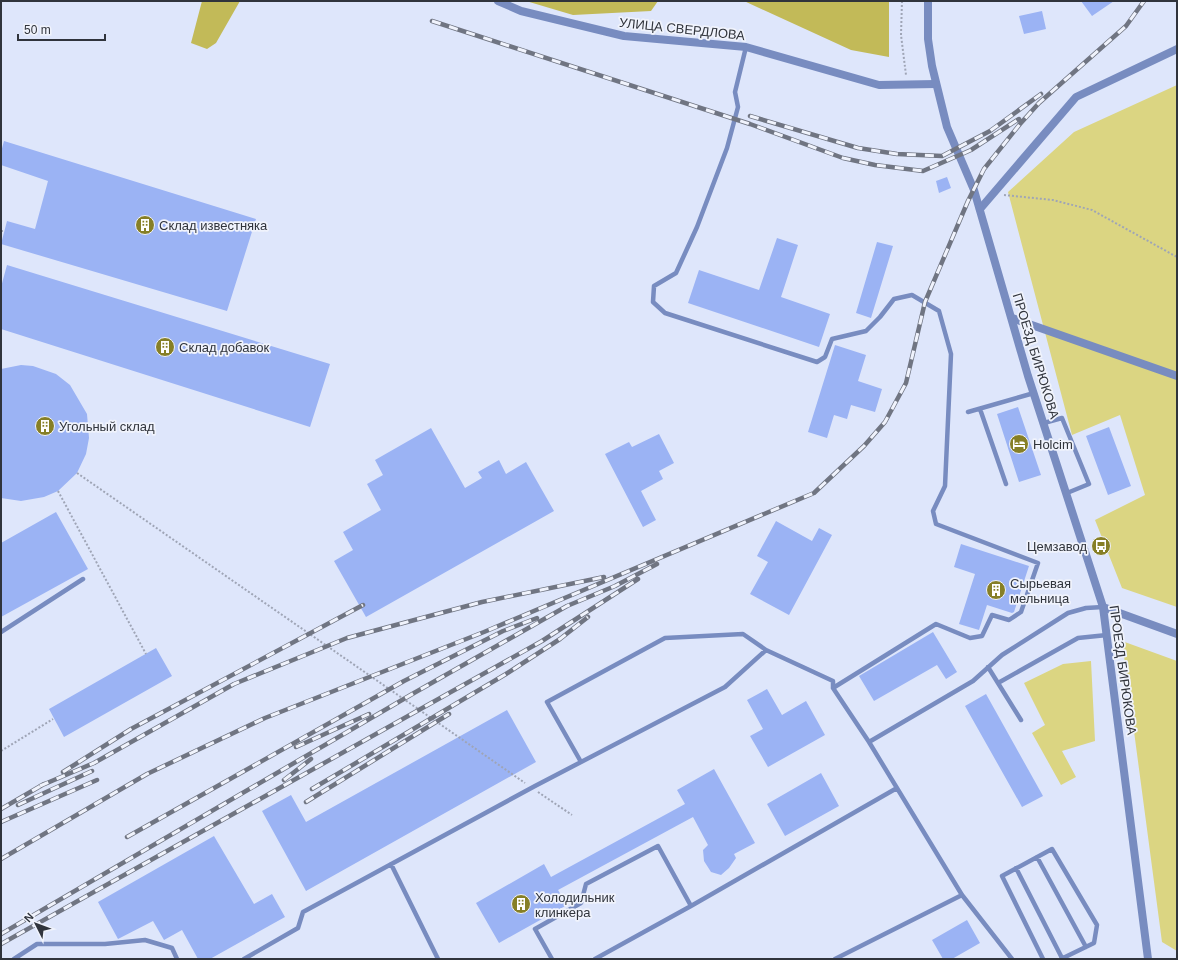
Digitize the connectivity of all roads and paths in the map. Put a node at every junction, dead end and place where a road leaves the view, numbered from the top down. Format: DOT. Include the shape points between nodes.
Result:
graph roads {
  1 [pos="498,1"];
  2 [pos="902,1"];
  3 [pos="928,1"];
  4 [pos="746,46"];
  5 [pos="1177,49"];
  6 [pos="936,84"];
  7 [pos="908,86"];
  8 [pos="1000,195"];
  9 [pos="980,209"];
  10 [pos="1177,257"];
  11 [pos="1012,318"];
  12 [pos="1177,376"];
  13 [pos="1034,393"];
  14 [pos="980,409"];
  15 [pos="968,412"];
  16 [pos="1044,423"];
  17 [pos="77,473"];
  18 [pos="1006,484"];
  19 [pos="58,491"];
  20 [pos="1067,493"];
  21 [pos="83,579"];
  22 [pos="1103,607"];
  23 [pos="1,632"];
  24 [pos="1177,634"];
  25 [pos="1107,635"];
  26 [pos="766,650"];
  27 [pos="146,654"];
  28 [pos="988,667"];
  29 [pos="998,682"];
  30 [pos="833,688"];
  31 [pos="54,719"];
  32 [pos="1021,720"];
  33 [pos="869,742"];
  34 [pos="1,751"];
  35 [pos="581,762"];
  36 [pos="526,784"];
  37 [pos="532,788"];
  38 [pos="897,788"];
  39 [pos="572,815"];
  40 [pos="1037,857"];
  41 [pos="391,864"];
  42 [pos="1016,868"];
  43 [pos="962,895"];
  44 [pos="691,906"];
  45 [pos="1086,947"];
  46 [pos="14,959"];
  47 [pos="177,959"];
  48 [pos="244,959"];
  49 [pos="438,959"];
  50 [pos="552,959"];
  51 [pos="595,959"];
  52 [pos="835,959"];
  53 [pos="1012,959"];
  54 [pos="1043,959"];
  55 [pos="1061,959"];
  56 [pos="1148,959"];
  1 -- 4 [label="street, УЛИЦА СВЕРДЛОВА" via="521,11 624,36"];
  2 -- 7 [label="path" via="901,35"];
  3 -- 6 [label="street, ПРОЕЗД БИРЮКОВА" via="928,39"];
  4 -- 7 [label="street, УЛИЦА СВЕРДЛОВА" via="879,85"];
  4 -- 30 [label="lane" via="735,92 738,107 727,148 697,227 676,272 654,286 653,302 665,313 817,362 825,357 832,338 866,331 894,299 912,295 939,311 951,354 945,486 933,510 936,524 1038,563 1021,612 1009,620 992,615 982,636 970,638 936,624"];
  5 -- 9 [label="street" via="1076,97"];
  6 -- 7 [label="street, УЛИЦА СВЕРДЛОВА"];
  6 -- 9 [label="street, ПРОЕЗД БИРЮКОВА" via="946,127"];
  8 -- 10 [label="path" via="1053,200 1092,210"];
  9 -- 11 [label="street, ПРОЕЗД БИРЮКОВА"];
  11 -- 12 [label="street"];
  11 -- 13 [label="street, ПРОЕЗД БИРЮКОВА"];
  13 -- 14 [label="lane"];
  13 -- 16 [label="street, ПРОЕЗД БИРЮКОВА"];
  14 -- 15 [label="lane"];
  14 -- 18 [label="lane"];
  16 -- 20 [label="street, ПРОЕЗД БИРЮКОВА"];
  16 -- 20 [label="lane" via="1062,418 1089,484"];
  17 -- 36 [label="path"];
  19 -- 27 [label="path"];
  20 -- 22 [label="street, ПРОЕЗД БИРЮКОВА"];
  21 -- 23 [label="lane"];
  22 -- 24 [label="street"];
  22 -- 25 [label="street, ПРОЕЗД БИРЮКОВА"];
  22 -- 28 [label="lane" via="1068,613 1002,655"];
  25 -- 29 [label="lane" via="1078,638"];
  25 -- 56 [label="street, ПРОЕЗД БИРЮКОВА"];
  26 -- 30 [label="lane" via="833,681"];
  26 -- 35 [label="lane" via="725,687"];
  26 -- 35 [label="lane" via="743,634 665,638 547,702"];
  28 -- 29 [label="lane"];
  28 -- 33 [label="lane" via="973,681"];
  29 -- 32 [label="lane"];
  30 -- 33 [label="lane"];
  31 -- 34 [label="path"];
  33 -- 38 [label="lane"];
  35 -- 41 [label="lane"];
  37 -- 39 [label="path"];
  38 -- 43 [label="lane"];
  38 -- 44 [label="lane"];
  40 -- 42 [label="lane"];
  40 -- 45 [label="lane"];
  40 -- 45 [label="lane" via="1052,849 1096,925 1094,943"];
  41 -- 48 [label="lane" via="303,912 298,928"];
  41 -- 49 [label="lane"];
  42 -- 54 [label="lane" via="1002,876"];
  42 -- 55 [label="lane"];
  43 -- 52 [label="lane"];
  43 -- 53 [label="lane"];
  44 -- 50 [label="lane" via="658,846 586,884 581,903 535,929"];
  44 -- 51 [label="lane"];
  45 -- 55 [label="lane"];
  46 -- 47 [label="lane" via="37,944 105,944 145,940 172,948"];
}
